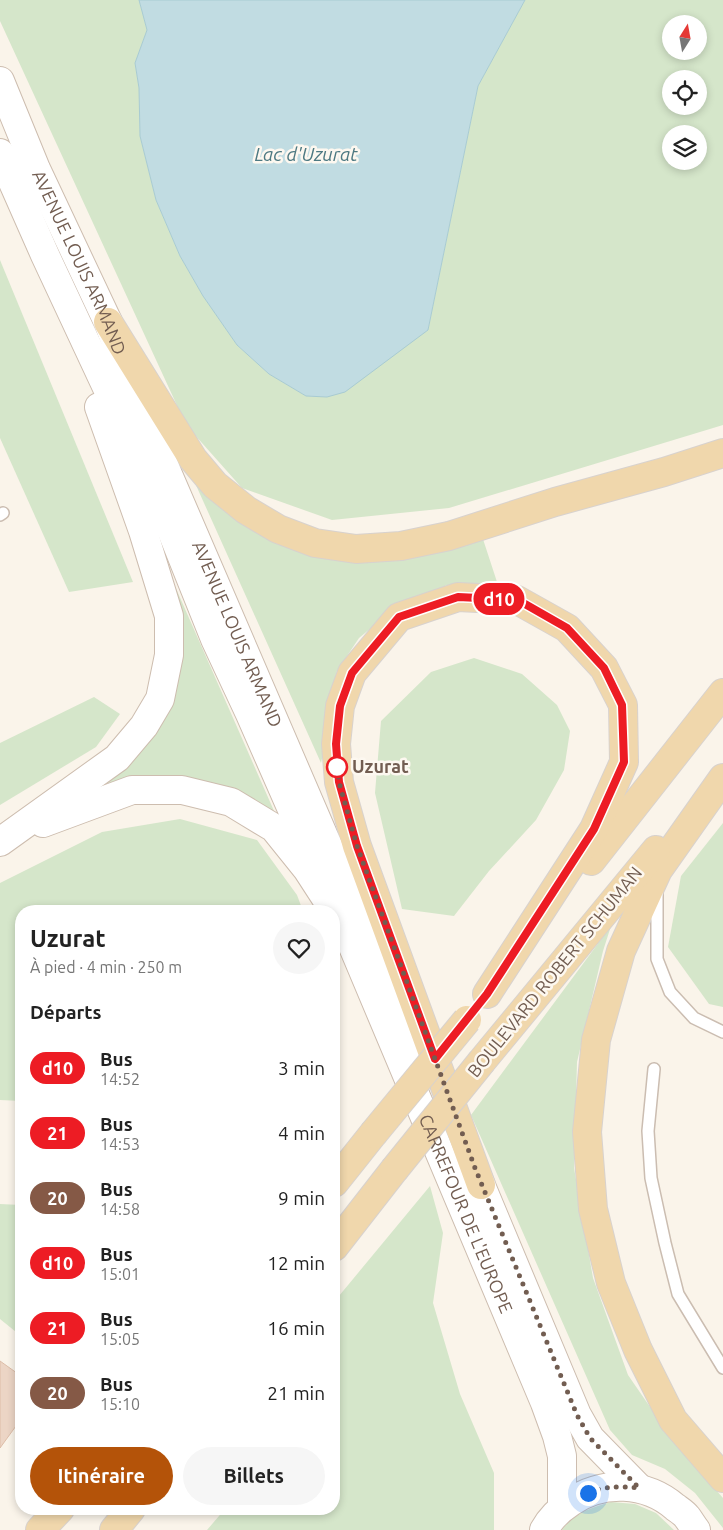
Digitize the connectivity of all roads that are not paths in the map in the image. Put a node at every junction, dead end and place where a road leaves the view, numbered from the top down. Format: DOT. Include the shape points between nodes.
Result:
graph roads {
  1 [pos="0,81"];
  2 [pos="0,153"];
  3 [pos="45,255"];
  4 [pos="108,322"];
  5 [pos="723,453"];
  6 [pos="723,693"];
  7 [pos="723,769"];
  8 [pos="723,778"];
  9 [pos="2,840"];
  10 [pos="658,870"];
  11 [pos="330,905"];
  12 [pos="334,905"];
  13 [pos="340,917"];
  14 [pos="340,920"];
  15 [pos="344,926"];
  16 [pos="487,994"];
  17 [pos="723,1032"];
  18 [pos="654,1069"];
  19 [pos="340,1175"];
  20 [pos="482,1186"];
  21 [pos="340,1239"];
  22 [pos="723,1368"];
  23 [pos="723,1478"];
  24 [pos="639,1488"];
  25 [pos="562,1508"];
  26 [pos="54,1515"];
  27 [pos="71,1515"];
  28 [pos="126,1515"];
  29 [pos="145,1515"];
  30 [pos="40,1530"];
  31 [pos="60,1530"];
  32 [pos="114,1530"];
  33 [pos="136,1530"];
  34 [pos="544,1530"];
  35 [pos="696,1530"];
  1 -- 4 [label="main road, AVENUE LOUIS ARMAND" via="36,169"];
  2 -- 3 [label="main road, AVENUE LOUIS ARMAND"];
  3 -- 9 [label="main road" via="143,531 169,616 169,655 160,699 144,726 117,758"];
  3 -- 12 [label="main road, AVENUE LOUIS ARMAND" via="158,497 214,639"];
  4 -- 5 [label="main road" via="193,459 215,485 278,530 315,543 356,549 401,546 449,536"];
  4 -- 20 [label="main road, AVENUE LOUIS ARMAND" via="151,435 340,874"];
  6 -- 16 [label="main road"];
  7 -- 21 [label="main road, BOULEVARD ROBERT SCHUMAN, bridge"];
  8 -- 10 [label="main road"];
  9 -- 11 [label="main road" via="132,790 182,790 231,802 274,828"];
  10 -- 17 [label="lane" via="657,959 670,992 694,1018"];
  10 -- 23 [label="main road" via="621,951 596,1040 587,1132 593,1209 611,1284 638,1350 673,1420"];
  13 -- 15 [label="main road, AVENUE LOUIS ARMAND"];
  14 -- 15 [label="main road"];
  15 -- 25 [label="main road, CARREFOUR DE L'EUROPE" via="557,1436 562,1456"];
  16 -- 19 [label="main road, bridge"];
  16 -- 20 [label="main road" via="594,829 624,762 622,705 604,668 567,628 518,600 458,597 399,617 352,673 340,706 336,744 339,782 357,846"];
  18 -- 22 [label="lane" via="648,1131 652,1178 665,1243 678,1294"];
  20 -- 24 [label="main road, CARREFOUR DE L'EUROPE" via="577,1415 590,1438"];
  24 -- 25 [label="main road, CARREFOUR DE L'EUROPE" via="618,1486 598,1489 579,1496"];
  24 -- 35 [label="main road, CARREFOUR DE L'EUROPE" via="665,1498 687,1516"];
  25 -- 34 [label="main road, CARREFOUR DE L'EUROPE"];
  26 -- 30 [label="main road"];
  27 -- 31 [label="main road"];
  28 -- 32 [label="main road"];
  29 -- 33 [label="main road"];
}
